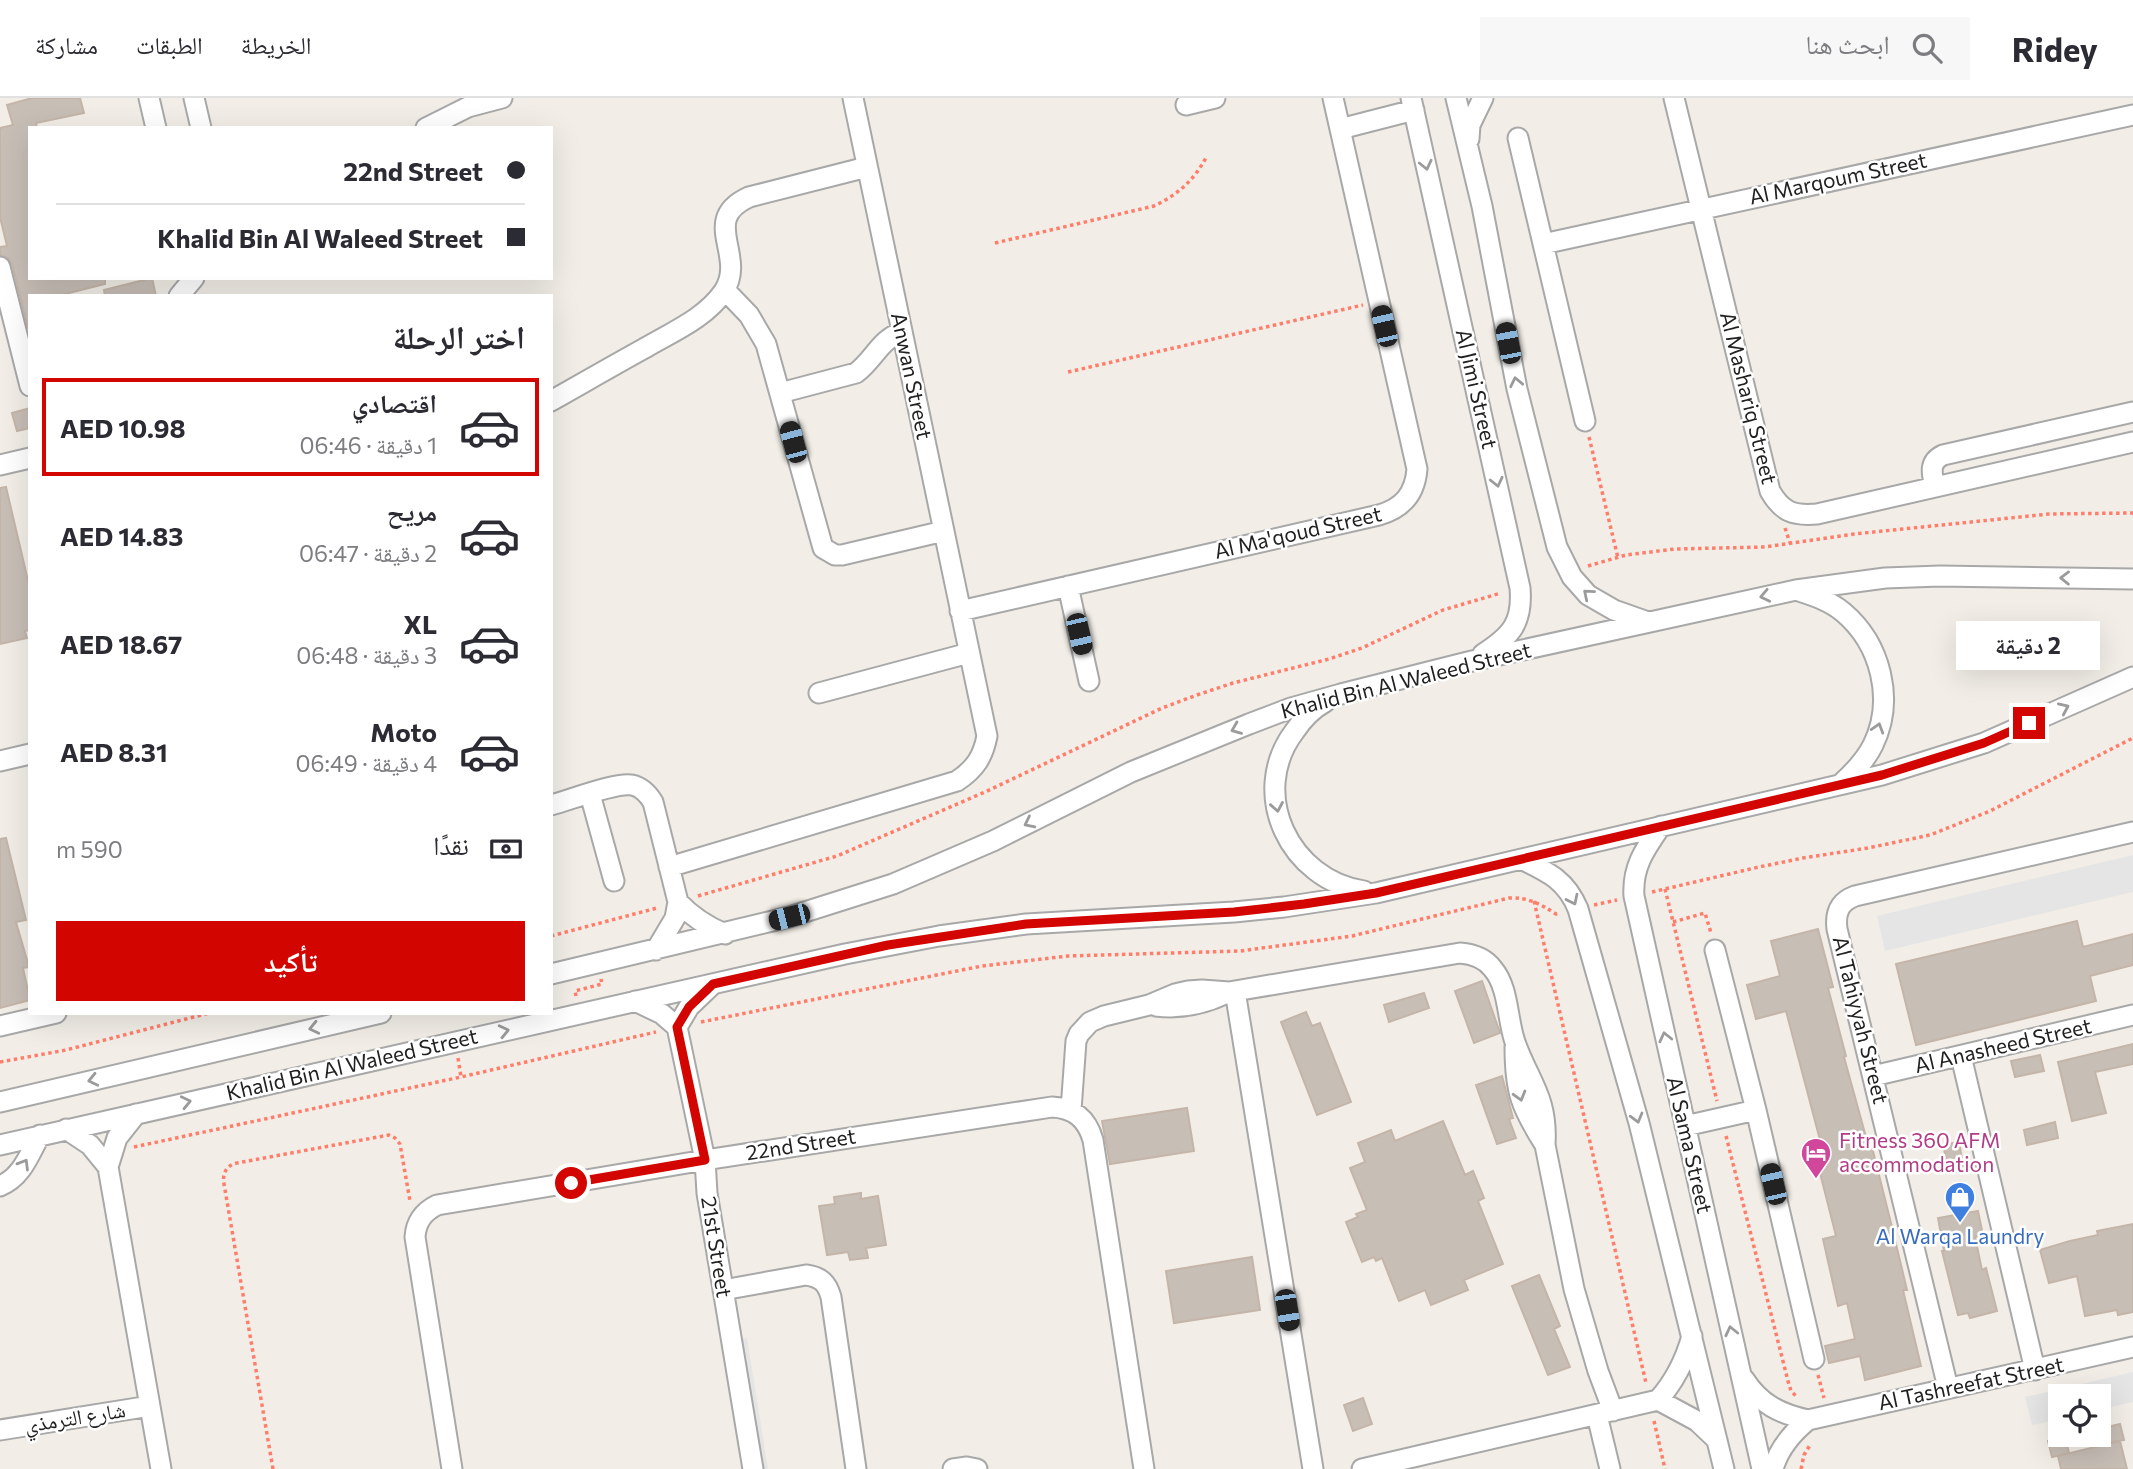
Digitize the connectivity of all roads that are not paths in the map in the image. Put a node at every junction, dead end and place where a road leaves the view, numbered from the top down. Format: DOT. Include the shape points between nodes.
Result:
graph roads {
  1 [pos="149,98"];
  2 [pos="194,98"];
  3 [pos="502,98"];
  4 [pos="853,98"];
  5 [pos="1214,98"];
  6 [pos="1333,98"];
  7 [pos="1456,98"];
  8 [pos="1483,98"];
  9 [pos="1674,98"];
  10 [pos="1413,104"];
  11 [pos="1186,105"];
  12 [pos="2133,115"];
  13 [pos="156,126"];
  14 [pos="201,126"];
  15 [pos="430,126"];
  16 [pos="1340,129"];
  17 [pos="1518,138"];
  18 [pos="1468,147"];
  19 [pos="867,167"];
  20 [pos="1701,209"];
  21 [pos="1543,244"];
  22 [pos="0,267"];
  23 [pos="192,280"];
  24 [pos="725,290"];
  25 [pos="181,294"];
  26 [pos="902,332"];
  27 [pos="28,378"];
  28 [pos="780,393"];
  29 [pos="553,400"];
  30 [pos="2133,412"];
  31 [pos="1585,421"];
  32 [pos="2133,442"];
  33 [pos="28,458"];
  34 [pos="0,465"];
  35 [pos="1935,487"];
  36 [pos="944,531"];
  37 [pos="2133,579"];
  38 [pos="1068,586"];
  39 [pos="1796,590"];
  40 [pos="960,611"];
  41 [pos="1649,622"];
  42 [pos="969,653"];
  43 [pos="1472,661"];
  44 [pos="2133,677"];
  45 [pos="1089,681"];
  46 [pos="819,693"];
  47 [pos="1341,694"];
  48 [pos="28,754"];
  49 [pos="0,761"];
  50 [pos="1841,784"];
  51 [pos="590,793"];
  52 [pos="553,804"];
  53 [pos="1661,827"];
  54 [pos="2133,832"];
  55 [pos="1521,859"];
  56 [pos="669,867"];
  57 [pos="614,881"];
  58 [pos="1376,893"];
  59 [pos="678,902"];
  60 [pos="725,934"];
  61 [pos="656,950"];
  62 [pos="1715,950"];
  63 [pos="553,974"];
  64 [pos="713,984"];
  65 [pos="1232,991"];
  66 [pos="635,1001"];
  67 [pos="47,1015"];
  68 [pos="372,1015"];
  69 [pos="2133,1015"];
  70 [pos="0,1026"];
  71 [pos="677,1027"];
  72 [pos="1961,1056"];
  73 [pos="1873,1076"];
  74 [pos="0,1102"];
  75 [pos="1071,1110"];
  76 [pos="1756,1110"];
  77 [pos="136,1114"];
  78 [pos="1685,1126"];
  79 [pos="66,1129"];
  80 [pos="40,1135"];
  81 [pos="0,1145"];
  82 [pos="110,1159"];
  83 [pos="705,1160"];
  84 [pos="0,1186"];
  85 [pos="723,1290"];
  86 [pos="1692,1336"];
  87 [pos="2133,1347"];
  88 [pos="1814,1359"];
  89 [pos="2035,1370"];
  90 [pos="1740,1373"];
  91 [pos="1948,1388"];
  92 [pos="1654,1401"];
  93 [pos="150,1406"];
  94 [pos="1605,1413"];
  95 [pos="1808,1420"];
  96 [pos="0,1430"];
  97 [pos="1717,1440"];
  98 [pos="161,1469"];
  99 [pos="452,1469"];
  100 [pos="753,1469"];
  101 [pos="856,1469"];
  102 [pos="953,1469"];
  103 [pos="977,1469"];
  104 [pos="1144,1469"];
  105 [pos="1313,1469"];
  106 [pos="1365,1469"];
  107 [pos="1610,1469"];
  108 [pos="1724,1469"];
  109 [pos="1762,1469"];
  110 [pos="1773,1469"];
  1 -- 13 [label="street"];
  2 -- 14 [label="street"];
  3 -- 15 [label="street" via="468,107"];
  4 -- 19 [label="street, Anwan Street"];
  5 -- 11 [label="street"];
  6 -- 16 [label="street, Al Ma'qoud Street"];
  7 -- 18 [label="street, Al Jimi Street"];
  8 -- 18 [label="street" via="1470,125"];
  9 -- 20 [label="street, Al Mashariq Street"];
  10 -- 16 [label="street"];
  10 -- 43 [label="street, Al Jimi Street, one-way" via="1520,588 1519,614 1509,634"];
  12 -- 20 [label="street, Al Marqoum Street"];
  16 -- 38 [label="street, Al Ma'qoud Street" via="1417,469 1411,494 1392,512"];
  17 -- 21 [label="street"];
  41 -- 18 [label="street, Al Jimi Street, one-way" via="1588,595 1572,577 1557,547 1517,389"];
  19 -- 24 [label="street" via="749,197 733,207 724,225 732,270"];
  19 -- 26 [label="street, Anwan Street"];
  20 -- 21 [label="street, Al Marqoum Street"];
  20 -- 35 [label="street, Al Mashariq Street" via="1770,491 1777,503 1801,516"];
  21 -- 31 [label="street"];
  22 -- 27 [label="street"];
  23 -- 25 [label="street"];
  24 -- 28 [label="street" via="761,334"];
  24 -- 29 [label="street" via="696,318"];
  26 -- 28 [label="street" via="885,340 856,373"];
  26 -- 36 [label="street, Anwan Street"];
  28 -- 36 [label="street" via="820,541 828,552 842,555"];
  30 -- 35 [label="street" via="1943,455 1931,469"];
  32 -- 35 [label="street, Al Mashariq Street"];
  33 -- 34 [label="street"];
  36 -- 40 [label="street, Anwan Street"];
  37 -- 39 [label="street, Khalid Bin Al Waleed Street, one-way" via="1940,576"];
  38 -- 40 [label="street, Al Ma'qoud Street"];
  38 -- 45 [label="street"];
  39 -- 41 [label="street, Khalid Bin Al Waleed Street, one-way"];
  50 -- 39 [label="street, one-way" via="1859,767 1877,734 1884,697 1881,672 1859,628 1841,610"];
  40 -- 42 [label="street, Anwan Street"];
  41 -- 43 [label="street, Khalid Bin Al Waleed Street"];
  42 -- 46 [label="street"];
  42 -- 56 [label="street, Anwan Street" via="987,736 978,763 969,773 957,781"];
  43 -- 47 [label="street, Khalid Bin Al Waleed Street"];
  50 -- 44 [label="street, Khalid Bin Al Waleed Street, one-way" via="1984,743"];
  47 -- 58 [label="street, one-way" via="1311,712 1288,739 1279,761 1276,808 1294,851 1311,868 1330,881"];
  47 -- 60 [label="street, Khalid Bin Al Waleed Street, one-way" via="1250,723 1131,772 993,841 893,884"];
  48 -- 49 [label="street"];
  50 -- 53 [label="street, Khalid Bin Al Waleed Street"];
  51 -- 52 [label="street"];
  51 -- 56 [label="street" via="622,785 644,790 653,802"];
  51 -- 57 [label="street"];
  53 -- 55 [label="street, Khalid Bin Al Waleed Street"];
  78 -- 53 [label="street, Al Sama Street, one-way" via="1634,896 1636,867"];
  54 -- 73 [label="street, Al Tahiyyah Street" via="1855,896 1841,905 1837,929"];
  55 -- 58 [label="street, Khalid Bin Al Waleed Street"];
  55 -- 86 [label="street, Al Sama Street, one-way" via="1558,879 1578,909 1639,1123"];
  56 -- 59 [label="street"];
  58 -- 64 [label="street, Khalid Bin Al Waleed Street" via="1234,912 1067,920 989,929 888,945"];
  59 -- 60 [label="street" via="701,922"];
  59 -- 61 [label="street" via="675,918"];
  60 -- 61 [label="street, Khalid Bin Al Waleed Street"];
  61 -- 63 [label="street, Khalid Bin Al Waleed Street"];
  62 -- 76 [label="street"];
  64 -- 66 [label="street, Khalid Bin Al Waleed Street"];
  64 -- 71 [label="street" via="689,1007"];
  65 -- 75 [label="street" via="1188,991 1104,1016 1083,1027 1074,1049"];
  65 -- 94 [label="street" via="1451,954 1484,960 1496,972 1515,1042 1541,1100 1545,1145 1574,1289"];
  65 -- 105 [label="street"];
  66 -- 71 [label="street"];
  77 -- 66 [label="street, Khalid Bin Al Waleed Street, one-way"];
  67 -- 70 [label="street"];
  68 -- 74 [label="street, Khalid Bin Al Waleed Street, one-way"];
  69 -- 72 [label="street, Al Anasheed Street"];
  71 -- 83 [label="street, 21st Street"];
  72 -- 73 [label="street, Al Anasheed Street"];
  72 -- 89 [label="street"];
  73 -- 91 [label="street, Al Tahiyyah Street"];
  75 -- 83 [label="street, 22nd Street" via="1052,1107"];
  75 -- 104 [label="street" via="1086,1122 1093,1140"];
  76 -- 78 [label="street"];
  76 -- 88 [label="street"];
  77 -- 79 [label="street, Khalid Bin Al Waleed Street"];
  77 -- 82 [label="street" via="125,1125"];
  90 -- 78 [label="street, Al Sama Street, one-way"];
  79 -- 80 [label="street, Khalid Bin Al Waleed Street"];
  79 -- 82 [label="street"];
  80 -- 81 [label="street, Khalid Bin Al Waleed Street"];
  84 -- 80 [label="street, one-way" via="21,1170"];
  82 -- 93 [label="street"];
  83 -- 85 [label="street, 21st Street"];
  83 -- 99 [label="street, 22nd Street" via="437,1206 423,1214 415,1237"];
  85 -- 100 [label="street, 21st Street"];
  85 -- 101 [label="street" via="806,1275 816,1276 829,1288"];
  86 -- 92 [label="street" via="1683,1364 1668,1389"];
  86 -- 97 [label="street, Al Sama Street"];
  87 -- 89 [label="street, Al Tashreefat Street"];
  89 -- 91 [label="street, Al Tashreefat Street"];
  90 -- 95 [label="street" via="1761,1401"];
  90 -- 109 [label="street, Al Sama Street"];
  91 -- 95 [label="street, Al Tashreefat Street"];
  92 -- 94 [label="street"];
  92 -- 97 [label="street" via="1697,1421"];
  93 -- 96 [label="street, شارع الترمذي"];
  93 -- 98 [label="street"];
  94 -- 106 [label="street"];
  94 -- 107 [label="street"];
  95 -- 110 [label="street" via="1788,1439"];
  97 -- 108 [label="street, Al Sama Street"];
  102 -- 103 [label="street"];
}
